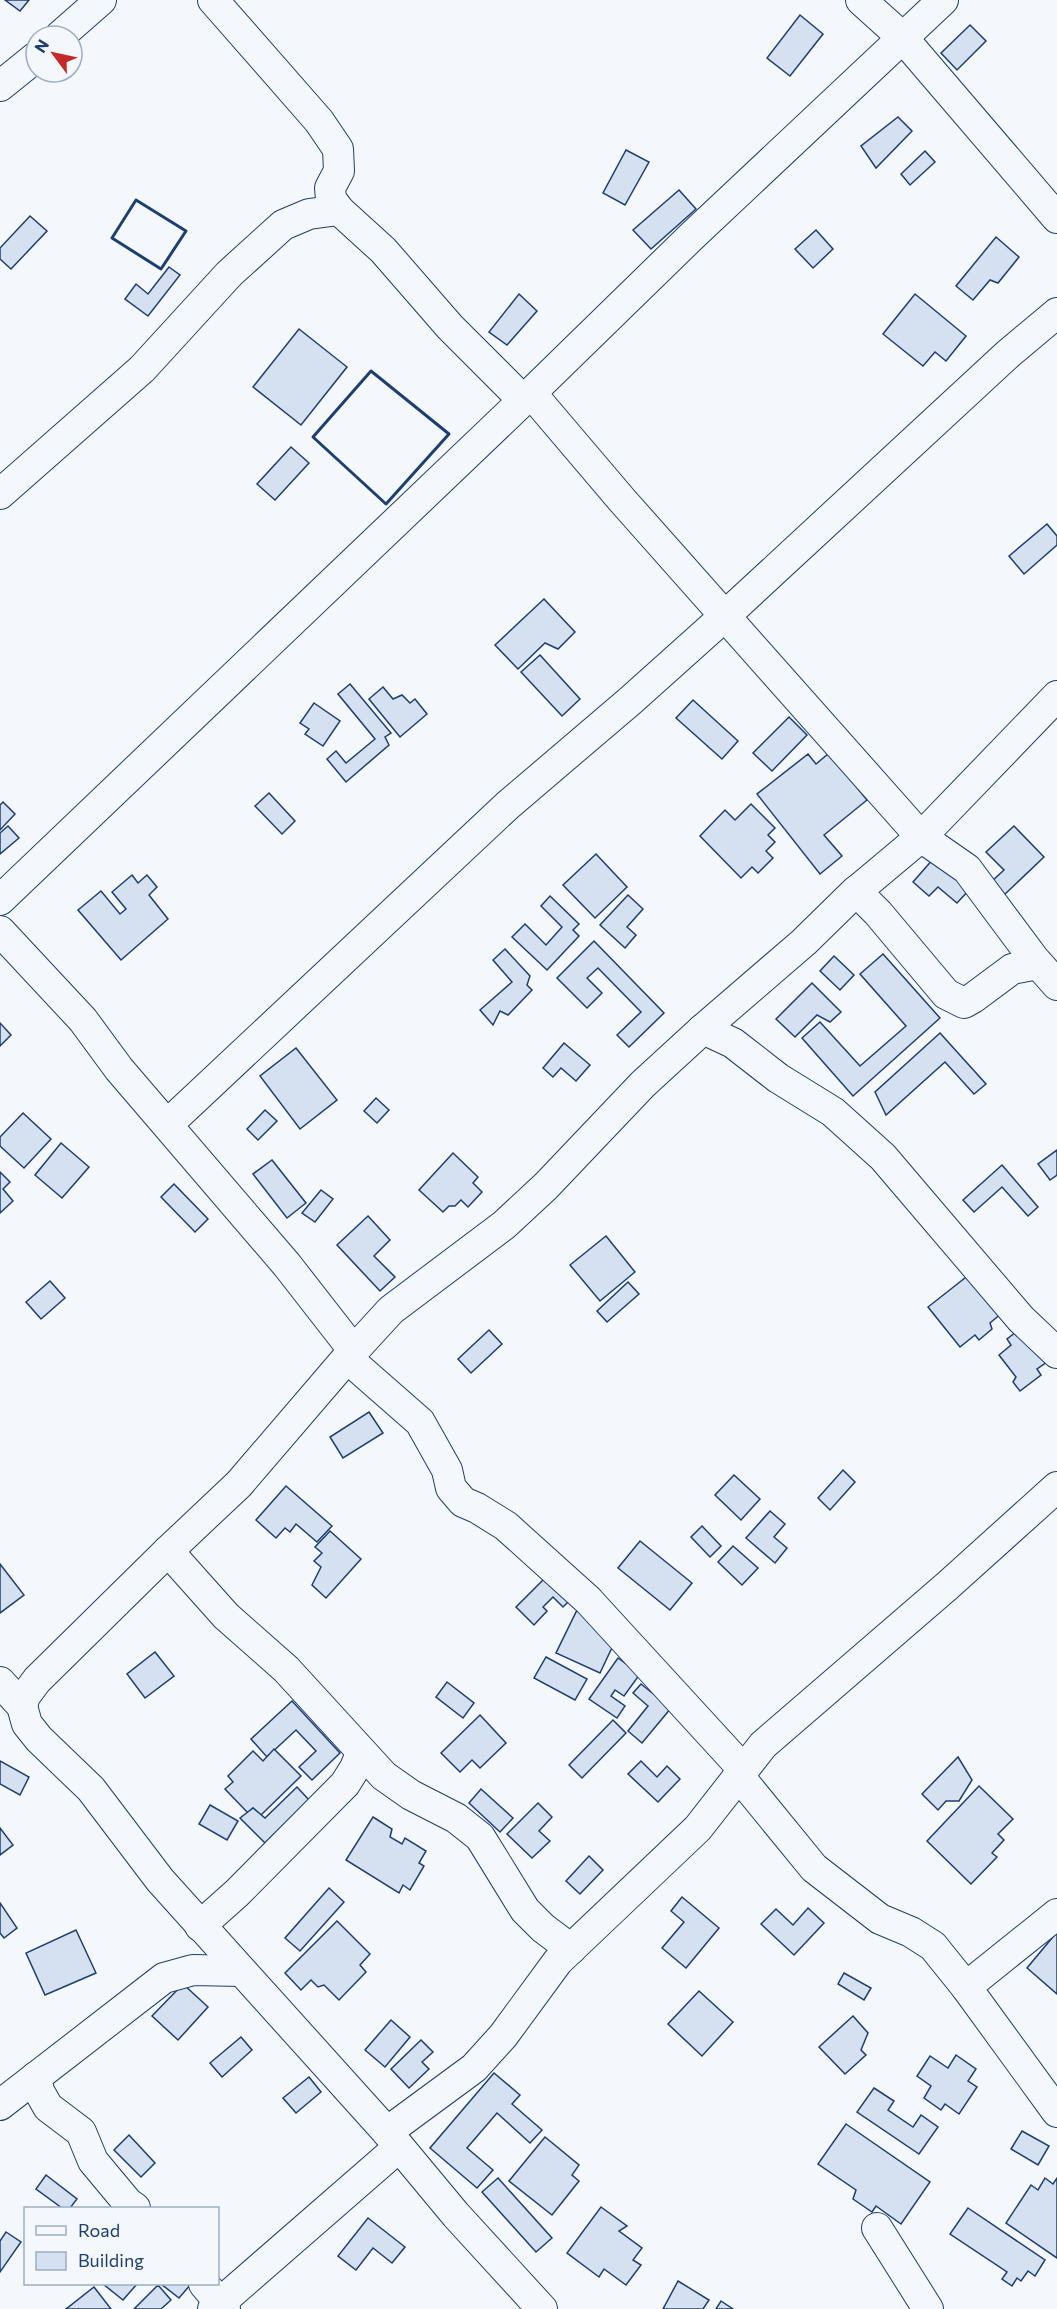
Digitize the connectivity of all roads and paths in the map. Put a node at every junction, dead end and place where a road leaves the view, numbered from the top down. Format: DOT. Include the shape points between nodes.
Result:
graph roads {
  1 [pos="101,0"];
  2 [pos="213,0"];
  3 [pos="861,0"];
  4 [pos="943,0"];
  5 [pos="74,24"];
  6 [pos="902,37"];
  7 [pos="24,67"];
  8 [pos="0,86"];
  9 [pos="339,210"];
  10 [pos="1057,218"];
  11 [pos="1057,313"];
  12 [pos="527,396"];
  13 [pos="0,494"];
  14 [pos="726,615"];
  15 [pos="1057,696"];
  16 [pos="921,837"];
  17 [pos="856,891"];
  18 [pos="0,900"];
  19 [pos="0,931"];
  20 [pos="1047,974"];
  21 [pos="703,1029"];
  22 [pos="168,1124"];
  23 [pos="1057,1353"];
  24 [pos="350,1354"];
  25 [pos="1057,1487"];
  26 [pos="168,1551"];
  27 [pos="9,1698"];
  28 [pos="361,1753"];
  29 [pos="741,1772"];
  30 [pos="1057,1914"];
  31 [pos="200,1926"];
  32 [pos="571,1949"];
  33 [pos="241,1971"];
  34 [pos="966,1987"];
  35 [pos="36,2077"];
  36 [pos="0,2105"];
  37 [pos="1057,2112"];
  38 [pos="393,2139"];
  39 [pos="134,2207"];
  40 [pos="877,2228"];
  41 [pos="216,2301"];
  42 [pos="542,2309"];
  43 [pos="928,2309"];
  1 -- 5 [label="street"];
  2 -- 9 [label="street" via="319,121 338,149 339,171 330,188 331,199"];
  3 -- 6 [label="street"];
  4 -- 6 [label="street"];
  6 -- 10 [label="street"];
  6 -- 12 [label="street"];
  7 -- 8 [label="street"];
  9 -- 12 [label="street" via="383,250 450,327"];
  9 -- 13 [label="street" via="309,214 283,225 229,274 142,369"];
  11 -- 14 [label="street"];
  12 -- 14 [label="street"];
  12 -- 18 [label="street"];
  14 -- 16 [label="street"];
  14 -- 22 [label="street" via="508,805"];
  15 -- 16 [label="street"];
  16 -- 17 [label="street"];
  16 -- 20 [label="street" via="967,869"];
  17 -- 20 [label="street" via="954,1000 964,1003 974,998 1012,969"];
  17 -- 21 [label="street" via="804,942"];
  19 -- 22 [label="street" via="83,1020 119,1069"];
  21 -- 23 [label="street" via="733,1043 778,1078 833,1112 883,1157 1021,1319"];
  21 -- 24 [label="street" via="643,1084 504,1226 392,1310"];
  22 -- 24 [label="street" via="287,1264"];
  24 -- 26 [label="street" via="239,1484"];
  24 -- 29 [label="street" via="420,1422 447,1470 451,1488 463,1502 506,1526 588,1600"];
  25 -- 29 [label="street" via="784,1726"];
  26 -- 27 [label="street" via="25,1696"];
  26 -- 28 [label="street" via="226,1616 286,1670"];
  27 -- 31 [label="street" via="39,1739 91,1790"];
  28 -- 31 [label="street" via="345,1784"];
  28 -- 32 [label="street" via="402,1789 456,1818 480,1837 525,1910"];
  29 -- 32 [label="street" via="698,1828"];
  29 -- 34 [label="street" via="814,1868 880,1919 933,1946"];
  30 -- 34 [label="street"];
  31 -- 33 [label="street"];
  32 -- 38 [label="street" via="474,2068"];
  33 -- 35 [label="street" via="193,1970 164,1978"];
  33 -- 38 [label="street"];
  34 -- 37 [label="street"];
  35 -- 36 [label="street"];
  35 -- 39 [label="street" via="48,2107 81,2132 93,2161"];
  38 -- 41 [label="street"];
  38 -- 42 [label="street"];
  40 -- 43 [label="street"];
}
